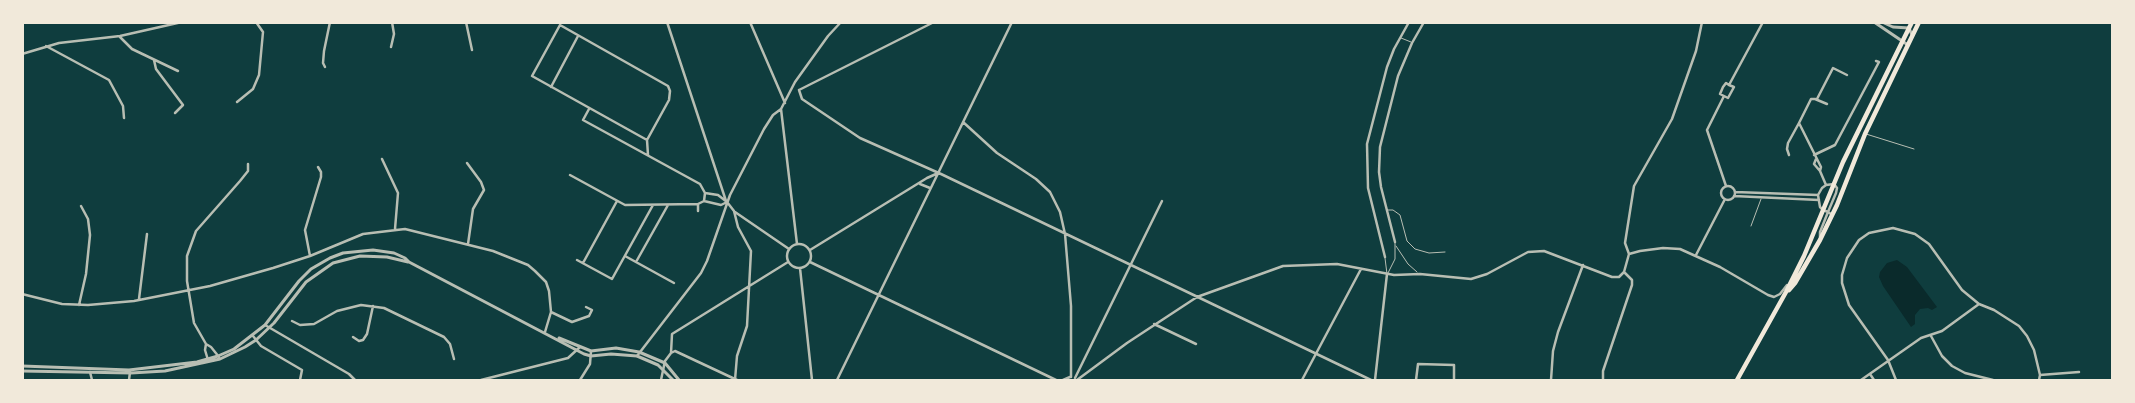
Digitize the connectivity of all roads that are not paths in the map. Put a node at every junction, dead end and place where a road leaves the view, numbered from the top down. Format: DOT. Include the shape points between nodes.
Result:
graph roads {
  1 [pos="182,22"];
  2 [pos="256,22"];
  3 [pos="330,22"];
  4 [pos="392,22"];
  5 [pos="466,22"];
  6 [pos="667,22"];
  7 [pos="750,22"];
  8 [pos="841,22"];
  9 [pos="934,22"];
  10 [pos="1012,22"];
  11 [pos="1409,22"];
  12 [pos="1424,22"];
  13 [pos="1702,22"];
  14 [pos="1763,22"];
  15 [pos="1874,22"];
  16 [pos="1882,22"];
  17 [pos="1919,22"];
  18 [pos="1909,24"];
  19 [pos="120,36"];
  20 [pos="578,36"];
  21 [pos="1912,36"];
  22 [pos="1400,38"];
  23 [pos="1902,42"];
  24 [pos="1412,43"];
  25 [pos="1908,44"];
  26 [pos="46,46"];
  27 [pos="391,47"];
  28 [pos="472,50"];
  29 [pos="22,54"];
  30 [pos="154,59"];
  31 [pos="1876,61"];
  32 [pos="325,67"];
  33 [pos="178,71"];
  34 [pos="1847,75"];
  35 [pos="1729,85"];
  36 [pos="551,87"];
  37 [pos="793,88"];
  38 [pos="799,90"];
  39 [pos="1724,96"];
  40 [pos="1817,99"];
  41 [pos="237,102"];
  42 [pos="785,102"];
  43 [pos="1827,104"];
  44 [pos="589,108"];
  45 [pos="781,109"];
  46 [pos="175,113"];
  47 [pos="124,118"];
  48 [pos="963,122"];
  49 [pos="1799,123"];
  50 [pos="1865,134"];
  51 [pos="647,140"];
  52 [pos="1914,149"];
  53 [pos="1814,154"];
  54 [pos="648,155"];
  55 [pos="1789,156"];
  56 [pos="382,159"];
  57 [pos="467,163"];
  58 [pos="248,164"];
  59 [pos="318,167"];
  60 [pos="938,174"];
  61 [pos="570,175"];
  62 [pos="919,184"];
  63 [pos="1834,184"];
  64 [pos="1826,185"];
  65 [pos="1726,186"];
  66 [pos="930,188"];
  67 [pos="706,193"];
  68 [pos="1734,194"];
  69 [pos="1761,195"];
  70 [pos="1818,196"];
  71 [pos="1725,199"];
  72 [pos="1819,200"];
  73 [pos="617,201"];
  74 [pos="704,201"];
  75 [pos="1162,201"];
  76 [pos="727,202"];
  77 [pos="698,204"];
  78 [pos="653,205"];
  79 [pos="668,205"];
  80 [pos="81,206"];
  81 [pos="1386,210"];
  82 [pos="698,211"];
  83 [pos="734,211"];
  84 [pos="1828,212"];
  85 [pos="1751,226"];
  86 [pos="395,230"];
  87 [pos="147,234"];
  88 [pos="1065,234"];
  89 [pos="1395,242"];
  90 [pos="468,244"];
  91 [pos="797,244"];
  92 [pos="1396,246"];
  93 [pos="788,249"];
  94 [pos="810,250"];
  95 [pos="1445,252"];
  96 [pos="1629,254"];
  97 [pos="1696,255"];
  98 [pos="310,256"];
  99 [pos="625,256"];
  100 [pos="1385,257"];
  101 [pos="577,260"];
  102 [pos="409,262"];
  103 [pos="636,262"];
  104 [pos="788,262"];
  105 [pos="810,262"];
  106 [pos="583,264"];
  107 [pos="1130,265"];
  108 [pos="1583,266"];
  109 [pos="800,268"];
  110 [pos="1361,268"];
  111 [pos="1624,272"];
  112 [pos="1388,274"];
  113 [pos="1420,274"];
  114 [pos="1792,280"];
  115 [pos="674,283"];
  116 [pos="750,285"];
  117 [pos="188,290"];
  118 [pos="1786,292"];
  119 [pos="22,294"];
  120 [pos="879,296"];
  121 [pos="1197,297"];
  122 [pos="139,299"];
  123 [pos="1978,304"];
  124 [pos="79,305"];
  125 [pos="373,306"];
  126 [pos="586,307"];
  127 [pos="550,312"];
  128 [pos="292,321"];
  129 [pos="1154,324"];
  130 [pos="265,325"];
  131 [pos="269,328"];
  132 [pos="545,332"];
  133 [pos="253,336"];
  134 [pos="1931,336"];
  135 [pos="353,337"];
  136 [pos="556,338"];
  137 [pos="256,340"];
  138 [pos="206,344"];
  139 [pos="1196,344"];
  140 [pos="580,347"];
  141 [pos="576,351"];
  142 [pos="590,351"];
  143 [pos="640,352"];
  144 [pos="671,352"];
  145 [pos="1316,354"];
  146 [pos="591,356"];
  147 [pos="637,356"];
  148 [pos="219,357"];
  149 [pos="454,359"];
  150 [pos="208,360"];
  151 [pos="1888,360"];
  152 [pos="665,363"];
  153 [pos="22,366"];
  154 [pos="663,370"];
  155 [pos="22,371"];
  156 [pos="90,371"];
  157 [pos="130,371"];
  158 [pos="2079,372"];
  159 [pos="1870,374"];
  160 [pos="2040,375"];
  161 [pos="1075,379"];
  162 [pos="92,380"];
  163 [pos="129,380"];
  164 [pos="300,380"];
  165 [pos="355,380"];
  166 [pos="481,380"];
  167 [pos="580,380"];
  168 [pos="661,380"];
  169 [pos="673,380"];
  170 [pos="680,380"];
  171 [pos="736,380"];
  172 [pos="812,380"];
  173 [pos="837,380"];
  174 [pos="1056,380"];
  175 [pos="1063,380"];
  176 [pos="1302,380"];
  177 [pos="1373,380"];
  178 [pos="1416,380"];
  179 [pos="1454,380"];
  180 [pos="1552,380"];
  181 [pos="1603,380"];
  182 [pos="1736,380"];
  183 [pos="1861,380"];
  184 [pos="1874,380"];
  185 [pos="1896,380"];
  186 [pos="1993,380"];
  187 [pos="2039,380"];
  1 -- 19 [label="street"];
  2 -- 41 [label="street" via="263,32 260,75 253,89"];
  3 -- 32 [label="street" via="323,61"];
  4 -- 27 [label="street"];
  5 -- 28 [label="street"];
  6 -- 76 [label="street"];
  7 -- 42 [label="street"];
  8 -- 37 [label="street"];
  9 -- 38 [label="street"];
  10 -- 48 [label="street"];
  11 -- 22 [label="street"];
  12 -- 24 [label="street"];
  13 -- 96 [label="street" via="1696,51 1672,119 1634,186 1625,243"];
  14 -- 35 [label="street"];
  15 -- 23 [label="street"];
  16 -- 18 [label="street" via="1899,27"];
  17 -- 21 [label="main road"];
  18 -- 21 [label="street"];
  18 -- 23 [label="main road"];
  19 -- 26 [label="street"];
  19 -- 30 [label="street" via="126,44"];
  20 -- 36 [label="street"];
  20 -- 36 [label="street" via="560,26 532,76"];
  20 -- 51 [label="street" via="664,83 670,91 669,100"];
  21 -- 25 [label="main road"];
  22 -- 24 [label="lane"];
  22 -- 100 [label="street" via="1387,67 1367,153 1368,188"];
  23 -- 25 [label="street"];
  23 -- 63 [label="main road"];
  24 -- 81 [label="street" via="1398,76 1380,147 1379,172"];
  25 -- 50 [label="main road"];
  26 -- 29 [label="street"];
  26 -- 47 [label="street" via="109,80 123,106"];
  30 -- 33 [label="street"];
  30 -- 46 [label="street" via="156,69 183,105"];
  31 -- 53 [label="street" via="1879,62 1835,145"];
  34 -- 40 [label="street" via="1833,68"];
  35 -- 39 [label="street" via="1726,83 1720,94"];
  35 -- 39 [label="street" via="1734,87 1728,98"];
  36 -- 44 [label="street"];
  37 -- 38 [label="street"];
  37 -- 42 [label="street"];
  38 -- 60 [label="street" via="802,99 860,138"];
  39 -- 65 [label="street" via="1706,130"];
  40 -- 43 [label="street"];
  40 -- 49 [label="street" via="1808,102"];
  42 -- 45 [label="street"];
  44 -- 51 [label="street"];
  44 -- 54 [label="street" via="583,120"];
  45 -- 76 [label="street" via="764,129"];
  45 -- 91 [label="street"];
  48 -- 60 [label="street"];
  48 -- 88 [label="street" via="997,153 1050,192 1060,212"];
  49 -- 53 [label="street"];
  49 -- 55 [label="street" via="1788,143"];
  50 -- 52 [label="lane"];
  50 -- 84 [label="main road"];
  51 -- 54 [label="street"];
  53 -- 64 [label="street"];
  54 -- 67 [label="street" via="691,178"];
  56 -- 86 [label="street" via="398,193"];
  57 -- 90 [label="street" via="484,190 473,208"];
  58 -- 117 [label="street" via="248,171 193,238 187,263"];
  59 -- 98 [label="street" via="321,176 305,230"];
  60 -- 62 [label="street"];
  60 -- 66 [label="street"];
  60 -- 88 [label="street"];
  61 -- 73 [label="street"];
  62 -- 66 [label="street"];
  62 -- 94 [label="street"];
  63 -- 64 [label="street"];
  63 -- 84 [label="main road"];
  64 -- 70 [label="street"];
  65 -- 68 [label="street" via="1733,188"];
  65 -- 71 [label="street" via="1721,193"];
  66 -- 120 [label="street"];
  67 -- 74 [label="street"];
  67 -- 76 [label="street" via="718,195"];
  68 -- 69 [label="street"];
  68 -- 71 [label="street"];
  69 -- 70 [label="street"];
  69 -- 72 [label="street"];
  69 -- 85 [label="lane"];
  70 -- 72 [label="street"];
  71 -- 97 [label="street"];
  72 -- 84 [label="street" via="1820,206"];
  73 -- 78 [label="street" via="625,205"];
  73 -- 106 [label="street"];
  74 -- 76 [label="street" via="721,205"];
  74 -- 77 [label="street"];
  75 -- 107 [label="street"];
  76 -- 83 [label="street"];
  76 -- 143 [label="street" via="701,273"];
  77 -- 79 [label="street"];
  77 -- 82 [label="street"];
  78 -- 79 [label="street"];
  78 -- 99 [label="street"];
  79 -- 103 [label="street"];
  80 -- 124 [label="street" via="88,219 90,235"];
  81 -- 89 [label="street"];
  81 -- 95 [label="lane" via="1400,215 1407,242 1415,250"];
  83 -- 93 [label="street"];
  83 -- 116 [label="street" via="738,227 751,251"];
  84 -- 114 [label="main road"];
  84 -- 118 [label="main road" via="1820,240 1795,284"];
  86 -- 90 [label="street" via="416,230"];
  86 -- 98 [label="street" via="375,231 350,238"];
  87 -- 122 [label="street"];
  88 -- 107 [label="street"];
  88 -- 161 [label="street"];
  89 -- 92 [label="lane"];
  90 -- 127 [label="street" via="493,251 535,271 546,282"];
  91 -- 93 [label="street"];
  91 -- 94 [label="street"];
  92 -- 112 [label="lane" via="1395,259"];
  92 -- 113 [label="lane" via="1408,264"];
  93 -- 104 [label="street"];
  94 -- 105 [label="street"];
  96 -- 97 [label="street" via="1663,248"];
  96 -- 111 [label="street"];
  97 -- 114 [label="street" via="1774,297"];
  98 -- 117 [label="street"];
  99 -- 103 [label="street"];
  99 -- 106 [label="street" via="612,279"];
  100 -- 112 [label="lane"];
  101 -- 106 [label="street"];
  102 -- 130 [label="street" via="394,253 373,250 353,251 330,258 305,274"];
  102 -- 131 [label="street" via="360,256 333,263 306,282"];
  102 -- 132 [label="street"];
  103 -- 115 [label="street"];
  104 -- 109 [label="street"];
  104 -- 116 [label="street"];
  105 -- 109 [label="street"];
  105 -- 120 [label="street"];
  107 -- 121 [label="street"];
  107 -- 161 [label="street"];
  108 -- 111 [label="street" via="1616,278"];
  108 -- 113 [label="street" via="1544,251 1528,252 1477,278"];
  108 -- 180 [label="street" via="1558,332 1553,351"];
  109 -- 172 [label="street"];
  110 -- 112 [label="street"];
  110 -- 121 [label="street" via="1337,264 1283,266"];
  110 -- 145 [label="street"];
  111 -- 181 [label="street" via="1632,280 1632,285 1603,371"];
  112 -- 113 [label="street"];
  112 -- 177 [label="street"];
  114 -- 118 [label="main road"];
  116 -- 144 [label="street" via="672,334"];
  116 -- 171 [label="street" via="747,326 737,356"];
  117 -- 122 [label="street"];
  117 -- 138 [label="street" via="194,323"];
  118 -- 182 [label="main road"];
  119 -- 124 [label="street"];
  120 -- 173 [label="street"];
  120 -- 174 [label="street"];
  121 -- 129 [label="street"];
  121 -- 145 [label="street"];
  122 -- 124 [label="street"];
  123 -- 134 [label="street"];
  123 -- 151 [label="street" via="1954,281 1929,244 1915,234 1893,228 1869,233 1859,240 1846,258 1842,283 1849,305"];
  123 -- 160 [label="street" via="1994,310 2027,336"];
  125 -- 128 [label="street" via="350,307 306,326"];
  125 -- 135 [label="street" via="367,334 359,341"];
  125 -- 149 [label="street" via="395,312 444,337 450,344"];
  126 -- 127 [label="street" via="592,310 589,316 572,322"];
  127 -- 132 [label="street"];
  129 -- 139 [label="street"];
  129 -- 161 [label="street"];
  130 -- 131 [label="street"];
  130 -- 133 [label="street"];
  131 -- 137 [label="street"];
  131 -- 165 [label="street"];
  132 -- 136 [label="street"];
  133 -- 137 [label="street"];
  133 -- 148 [label="street"];
  134 -- 151 [label="street" via="1922,338"];
  134 -- 186 [label="street" via="1952,366"];
  136 -- 140 [label="street"];
  136 -- 141 [label="street"];
  137 -- 148 [label="street"];
  137 -- 164 [label="street" via="302,370"];
  138 -- 148 [label="street"];
  138 -- 150 [label="street"];
  140 -- 141 [label="street"];
  140 -- 142 [label="street"];
  141 -- 146 [label="street"];
  141 -- 166 [label="street" via="568,358"];
  142 -- 143 [label="street" via="616,348"];
  142 -- 146 [label="street"];
  143 -- 147 [label="street"];
  143 -- 152 [label="street"];
  144 -- 152 [label="street"];
  144 -- 171 [label="street"];
  145 -- 176 [label="street"];
  145 -- 177 [label="street"];
  146 -- 147 [label="street"];
  146 -- 167 [label="street"];
  147 -- 154 [label="street"];
  148 -- 150 [label="street"];
  150 -- 157 [label="street" via="165,370"];
  151 -- 159 [label="street"];
  151 -- 185 [label="street"];
  152 -- 154 [label="street"];
  152 -- 170 [label="street"];
  153 -- 156 [label="street"];
  154 -- 168 [label="street"];
  154 -- 169 [label="street"];
  155 -- 156 [label="street"];
  156 -- 157 [label="street"];
  156 -- 162 [label="street"];
  157 -- 163 [label="street"];
  158 -- 160 [label="street"];
  159 -- 183 [label="street"];
  159 -- 184 [label="street"];
  160 -- 187 [label="street"];
  161 -- 175 [label="street"];
  178 -- 179 [label="street" via="1418,364 1454,365"];
}
